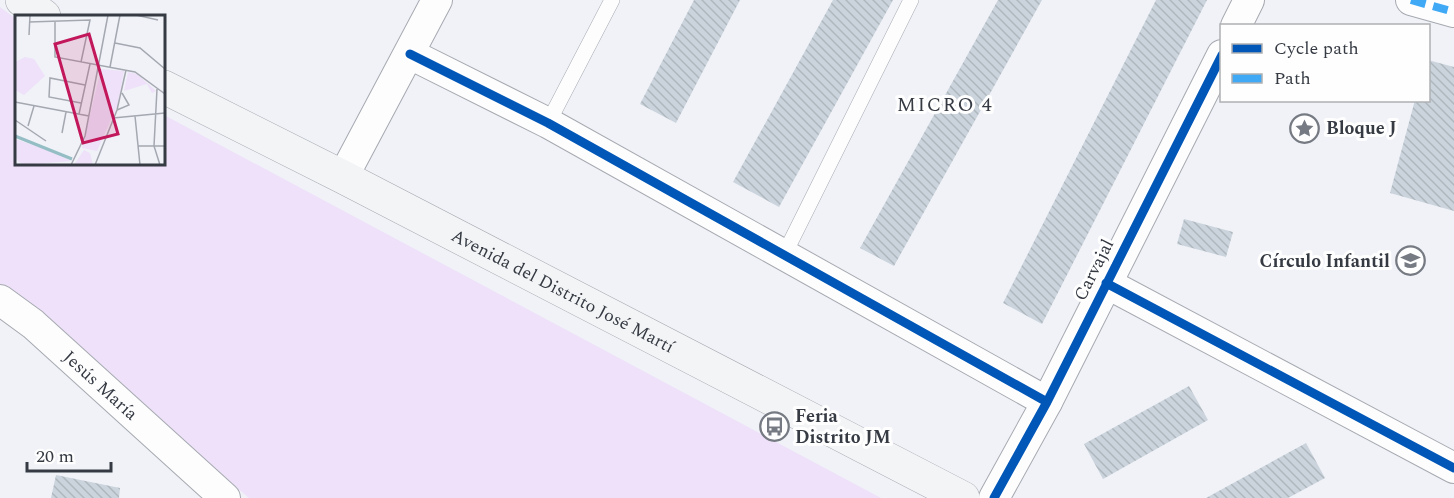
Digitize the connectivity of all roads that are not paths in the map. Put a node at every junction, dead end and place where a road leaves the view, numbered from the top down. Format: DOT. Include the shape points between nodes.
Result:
graph roads {
  1 [pos="22,0"];
  2 [pos="437,0"];
  3 [pos="612,0"];
  4 [pos="911,0"];
  5 [pos="1249,0"];
  6 [pos="1411,0"];
  7 [pos="1454,12"];
  8 [pos="43,15"];
  9 [pos="1237,24"];
  10 [pos="410,54"];
  11 [pos="1220,57"];
  12 [pos="165,88"];
  13 [pos="548,123"];
  14 [pos="344,177"];
  15 [pos="784,255"];
  16 [pos="1106,283"];
  17 [pos="0,300"];
  18 [pos="1047,402"];
  19 [pos="1454,468"];
  20 [pos="225,498"];
  21 [pos="963,498"];
  22 [pos="994,498"];
  1 -- 8 [label="main road"];
  2 -- 10 [label="street"];
  3 -- 13 [label="lane"];
  4 -- 15 [label="lane"];
  5 -- 9 [label="street"];
  6 -- 7 [label="street"];
  10 -- 13 [label="street"];
  10 -- 14 [label="street"];
  11 -- 16 [label="street, Carvajal"];
  12 -- 14 [label="main road, Avenida del Distrito José Martí"];
  13 -- 15 [label="street"];
  14 -- 21 [label="main road, Avenida del Distrito José Martí"];
  15 -- 18 [label="street"];
  16 -- 18 [label="street, Carvajal"];
  16 -- 19 [label="street"];
  17 -- 20 [label="street, Jesús María" via="33,324"];
  18 -- 22 [label="street, Carvajal"];
}
